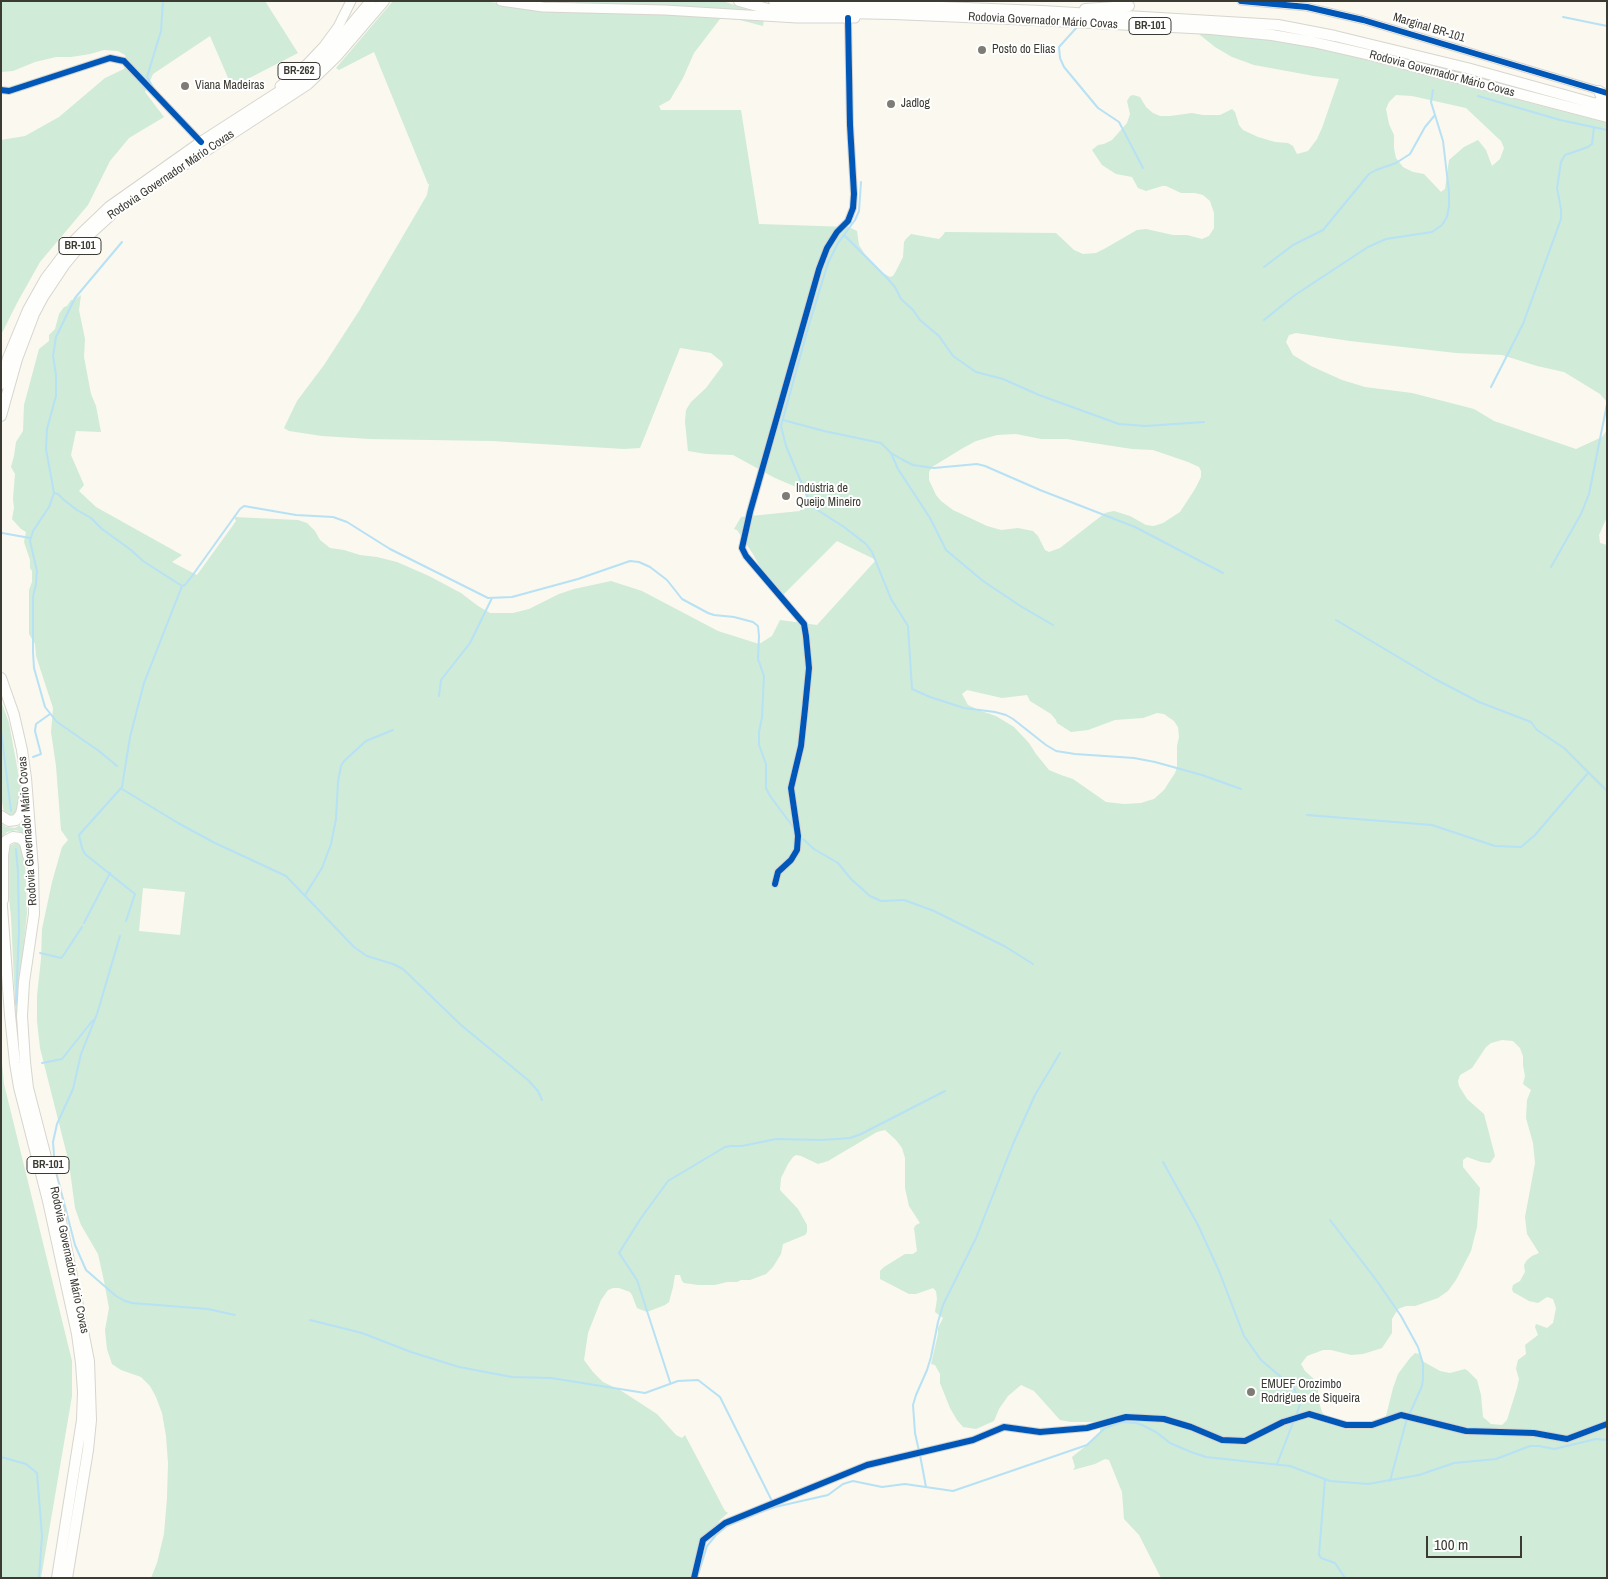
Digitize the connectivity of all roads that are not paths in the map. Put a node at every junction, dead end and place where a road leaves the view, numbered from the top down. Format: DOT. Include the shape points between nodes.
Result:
graph roads {
  1 [pos="351,1"];
  2 [pos="371,1"];
  3 [pos="384,1"];
  4 [pos="501,1"];
  5 [pos="739,1"];
  6 [pos="774,1"];
  7 [pos="905,1"];
  8 [pos="1241,1"];
  9 [pos="809,2"];
  10 [pos="865,4"];
  11 [pos="1308,4"];
  12 [pos="1129,6"];
  13 [pos="1042,11"];
  14 [pos="894,14"];
  15 [pos="848,18"];
  16 [pos="1,90"];
  17 [pos="1603,92"];
  18 [pos="1604,106"];
  19 [pos="1607,117"];
  20 [pos="228,125"];
  21 [pos="201,142"];
  22 [pos="1,384"];
  23 [pos="1,416"];
  24 [pos="1,678"];
  25 [pos="22,750"];
  26 [pos="1,816"];
  27 [pos="775,884"];
  28 [pos="1,893"];
  29 [pos="34,914"];
  30 [pos="3,918"];
  31 [pos="1607,1424"];
  32 [pos="78,1510"];
  33 [pos="57,1578"];
  34 [pos="67,1578"];
  35 [pos="72,1578"];
  36 [pos="694,1578"];
  1 -- 20 [label="highway, BR-262" via="338,27 315,56"];
  2 -- 20 [label="highway, Rodovia Governador Mário Covas / BR-101" via="312,68 292,85"];
  3 -- 23 [label="highway, Rodovia Governador Mário Covas / BR-101" via="308,84 126,203 90,234 65,264 34,314"];
  4 -- 15 [label="highway" via="543,7"];
  5 -- 14 [label="highway, Rodovia Governador Mário Covas / BR-101" via="768,10 790,12"];
  6 -- 9 [label="highway, Rodovia Governador Mário Covas / BR-101"];
  7 -- 10 [label="highway"];
  8 -- 11 [label="street, Marginal BR-101"];
  9 -- 10 [label="highway, Rodovia Governador Mário Covas / BR-101"];
  10 -- 13 [label="highway, Rodovia Governador Mário Covas / BR-101"];
  11 -- 17 [label="street, Marginal BR-101"];
  12 -- 13 [label="highway"];
  13 -- 18 [label="highway, Rodovia Governador Mário Covas / BR-101" via="1263,23 1296,28 1467,68"];
  14 -- 15 [label="highway"];
  14 -- 19 [label="highway, Rodovia Governador Mário Covas / BR-101" via="1272,34 1370,55"];
  15 -- 27 [label="street" via="853,208 848,221 827,248 819,269 742,548 804,624 809,668 801,746 791,788 798,850 778,872"];
  16 -- 21 [label="street" via="9,91 110,58 124,61"];
  17 -- 18 [label="highway"];
  20 -- 21 [label="highway, Rodovia Governador Mário Covas / BR-101"];
  21 -- 22 [label="highway, Rodovia Governador Mário Covas / BR-101" via="109,207 74,241 46,278 28,310"];
  24 -- 25 [label="highway, Rodovia Governador Mário Covas / BR-101"];
  25 -- 26 [label="highway" via="24,790 21,814 13,821"];
  25 -- 29 [label="highway, Rodovia Governador Mário Covas / BR-101" via="30,824"];
  28 -- 30 [label="highway, Rodovia Governador Mário Covas / BR-101"];
  29 -- 30 [label="highway" via="26,847 20,838 13,837 4,846"];
  29 -- 32 [label="highway, Rodovia Governador Mário Covas / BR-101" via="22,1016 28,1088 62,1222 89,1361 91,1420"];
  30 -- 33 [label="highway, Rodovia Governador Mário Covas / BR-101" via="16,1071 78,1334 81,1363 82,1420"];
  31 -- 36 [label="street" via="1567,1439 1534,1433 1466,1431 1401,1415 1372,1425 1346,1425 1309,1414 1283,1422 1245,1441 1222,1440 1164,1419 1126,1417 1086,1428 1040,1432 1004,1427 973,1440 867,1466 725,1523 703,1540"];
  32 -- 34 [label="highway, Rodovia Governador Mário Covas / BR-101"];
  32 -- 35 [label="highway"];
}
